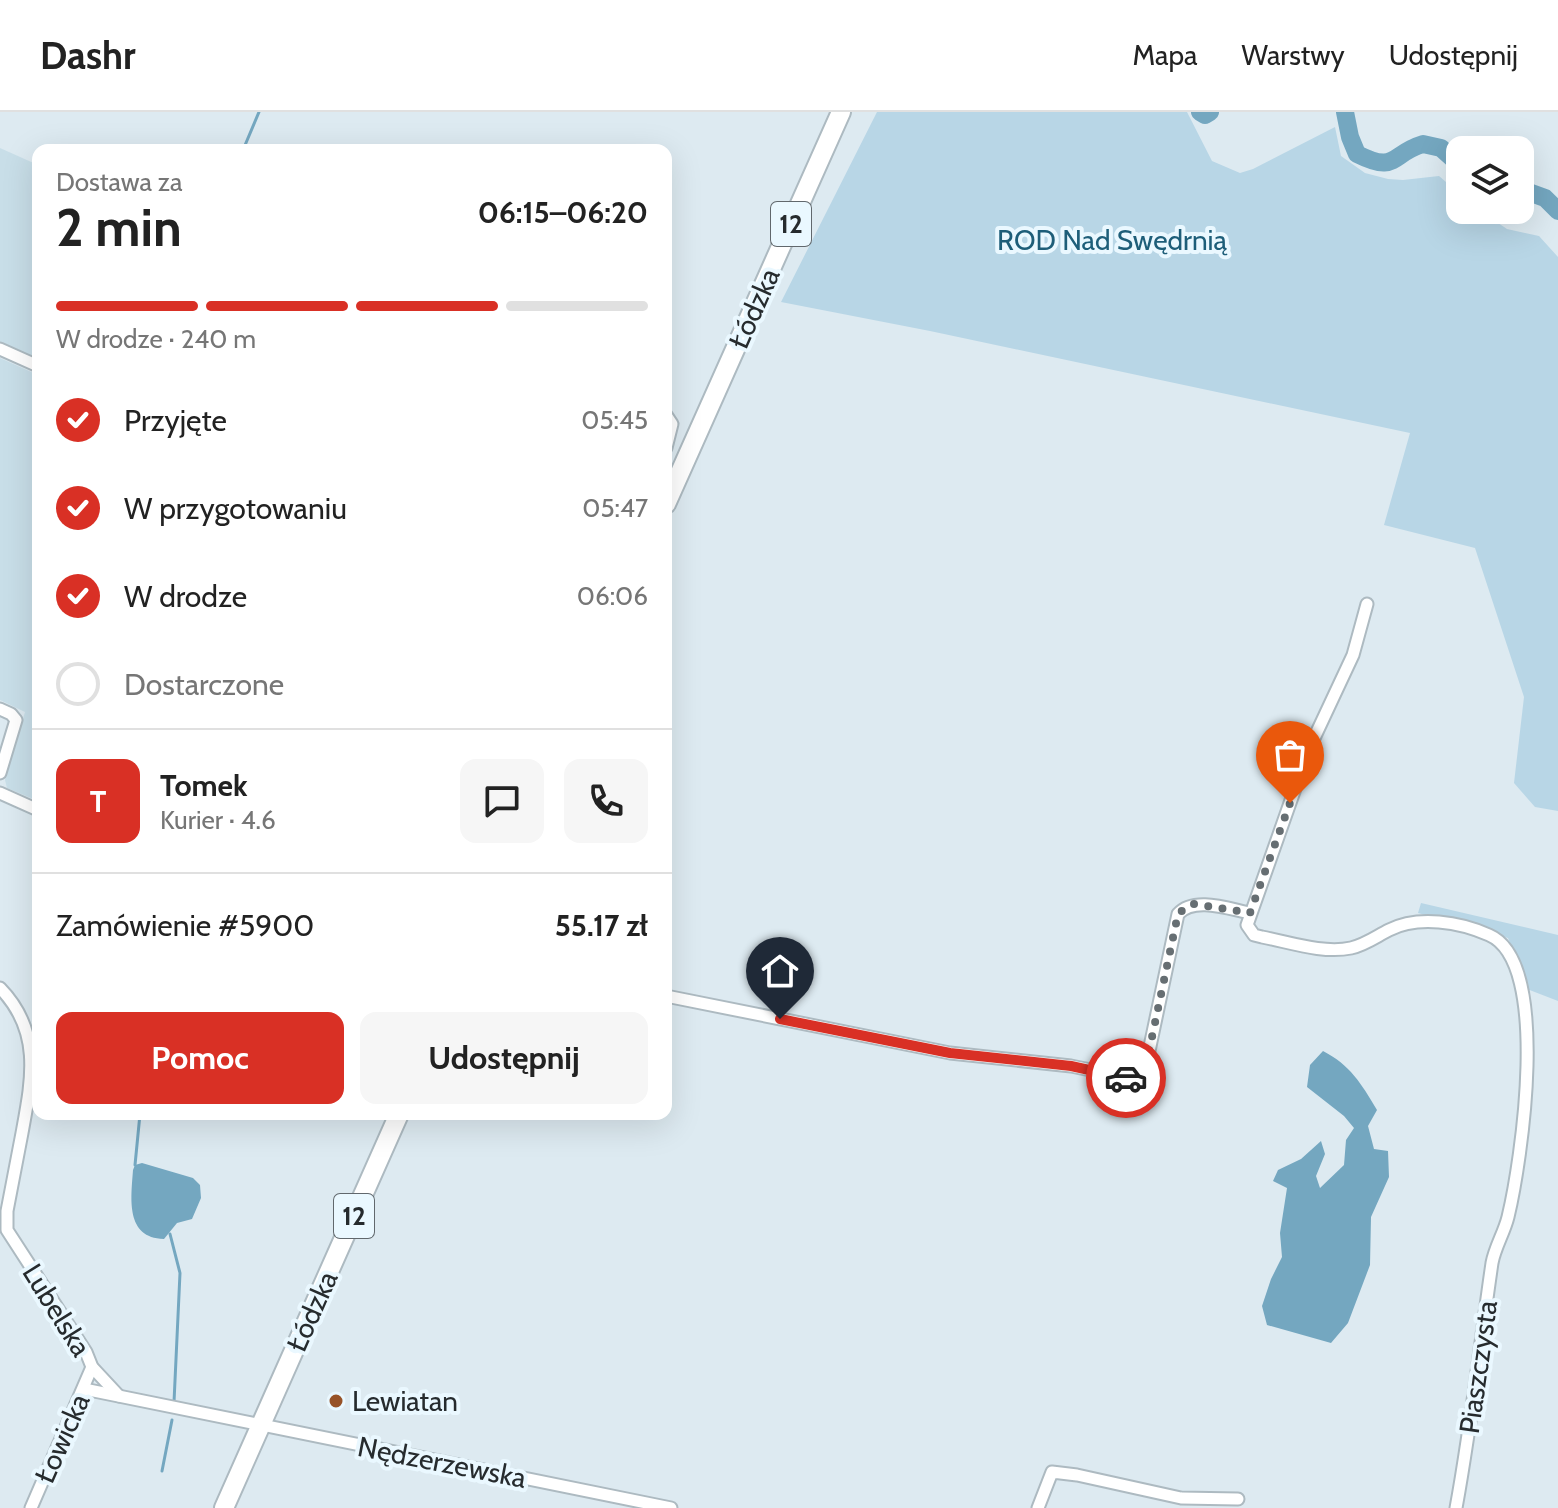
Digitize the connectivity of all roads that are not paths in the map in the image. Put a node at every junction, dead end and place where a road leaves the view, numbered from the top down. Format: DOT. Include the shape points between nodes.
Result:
graph roads {
  1 [pos="841,112"];
  2 [pos="0,349"];
  3 [pos="32,363"];
  4 [pos="672,491"];
  5 [pos="1367,604"];
  6 [pos="0,709"];
  7 [pos="0,773"];
  8 [pos="0,793"];
  9 [pos="32,807"];
  10 [pos="1250,913"];
  11 [pos="0,988"];
  12 [pos="672,997"];
  13 [pos="396,1120"];
  14 [pos="5,1193"];
  15 [pos="92,1367"];
  16 [pos="84,1389"];
  17 [pos="123,1398"];
  18 [pos="260,1427"];
  19 [pos="1238,1499"];
  20 [pos="31,1508"];
  21 [pos="224,1508"];
  22 [pos="671,1508"];
  23 [pos="1038,1508"];
  24 [pos="1456,1508"];
  1 -- 4 [label="main road, Łódzka / 12"];
  2 -- 3 [label="street"];
  5 -- 10 [label="street" via="1353,655 1309,749"];
  6 -- 7 [label="street" via="14,716 16,724"];
  8 -- 9 [label="street"];
  10 -- 12 [label="street" via="1194,904 1178,914 1145,1070 1134,1079 1071,1066 950,1053"];
  10 -- 24 [label="street, Piaszczysta" via="1247,925 1254,935 1321,948 1351,948 1420,921 1479,931 1504,945 1514,962 1529,1039 1517,1169 1493,1260"];
  11 -- 14 [label="street, Lubelska" via="21,1016 31,1057 29,1091"];
  13 -- 18 [label="main road, Łódzka / 12"];
  14 -- 15 [label="street, Lubelska" via="7,1230"];
  15 -- 16 [label="street, Łowicka"];
  15 -- 17 [label="street, Lubelska"];
  16 -- 17 [label="street"];
  16 -- 20 [label="street, Łowicka"];
  17 -- 18 [label="street"];
  18 -- 21 [label="main road, Łódzka / 12"];
  18 -- 22 [label="street, Nędzerzewska"];
  19 -- 23 [label="street" via="1181,1498 1052,1472"];
}
